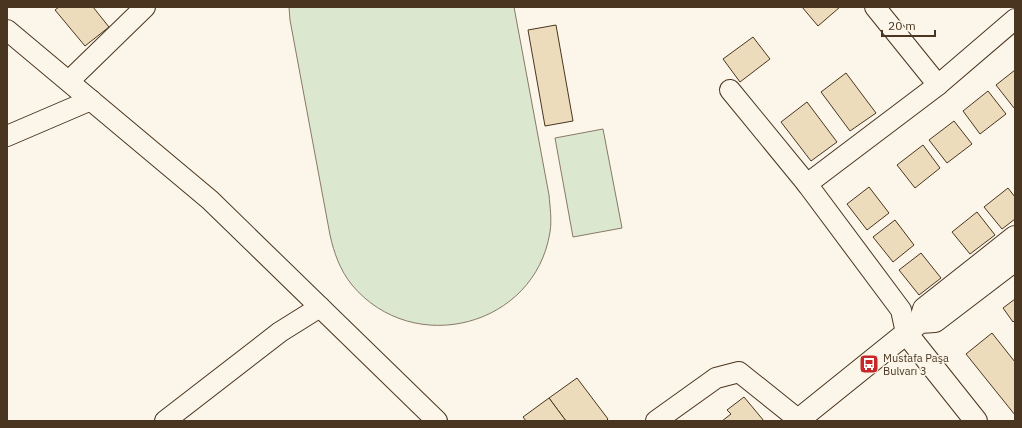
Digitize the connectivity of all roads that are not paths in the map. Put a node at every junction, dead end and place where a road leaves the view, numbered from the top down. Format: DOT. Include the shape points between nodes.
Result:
graph roads {
  1 [pos="145,7"];
  2 [pos="875,7"];
  3 [pos="1015,19"];
  4 [pos="7,30"];
  5 [pos="69,81"];
  6 [pos="938,85"];
  7 [pos="730,90"];
  8 [pos="90,100"];
  9 [pos="7,136"];
  10 [pos="807,184"];
  11 [pos="1015,238"];
  12 [pos="1015,260"];
  13 [pos="320,307"];
  14 [pos="913,327"];
  15 [pos="798,420"];
  16 [pos="165,421"];
  17 [pos="437,421"];
  18 [pos="656,421"];
  19 [pos="976,421"];
  1 -- 5 [label="street"];
  2 -- 6 [label="street"];
  3 -- 6 [label="street"];
  4 -- 5 [label="street"];
  5 -- 8 [label="street"];
  6 -- 10 [label="street"];
  7 -- 10 [label="street"];
  8 -- 9 [label="street"];
  8 -- 13 [label="street" via="210,200"];
  10 -- 14 [label="street"];
  11 -- 14 [label="main road" via="924,309"];
  12 -- 14 [label="main road" via="935,321"];
  13 -- 16 [label="street" via="280,332"];
  13 -- 17 [label="street"];
  14 -- 15 [label="main road"];
  14 -- 19 [label="main road"];
  15 -- 18 [label="street" via="739,372 716,378"];
}
